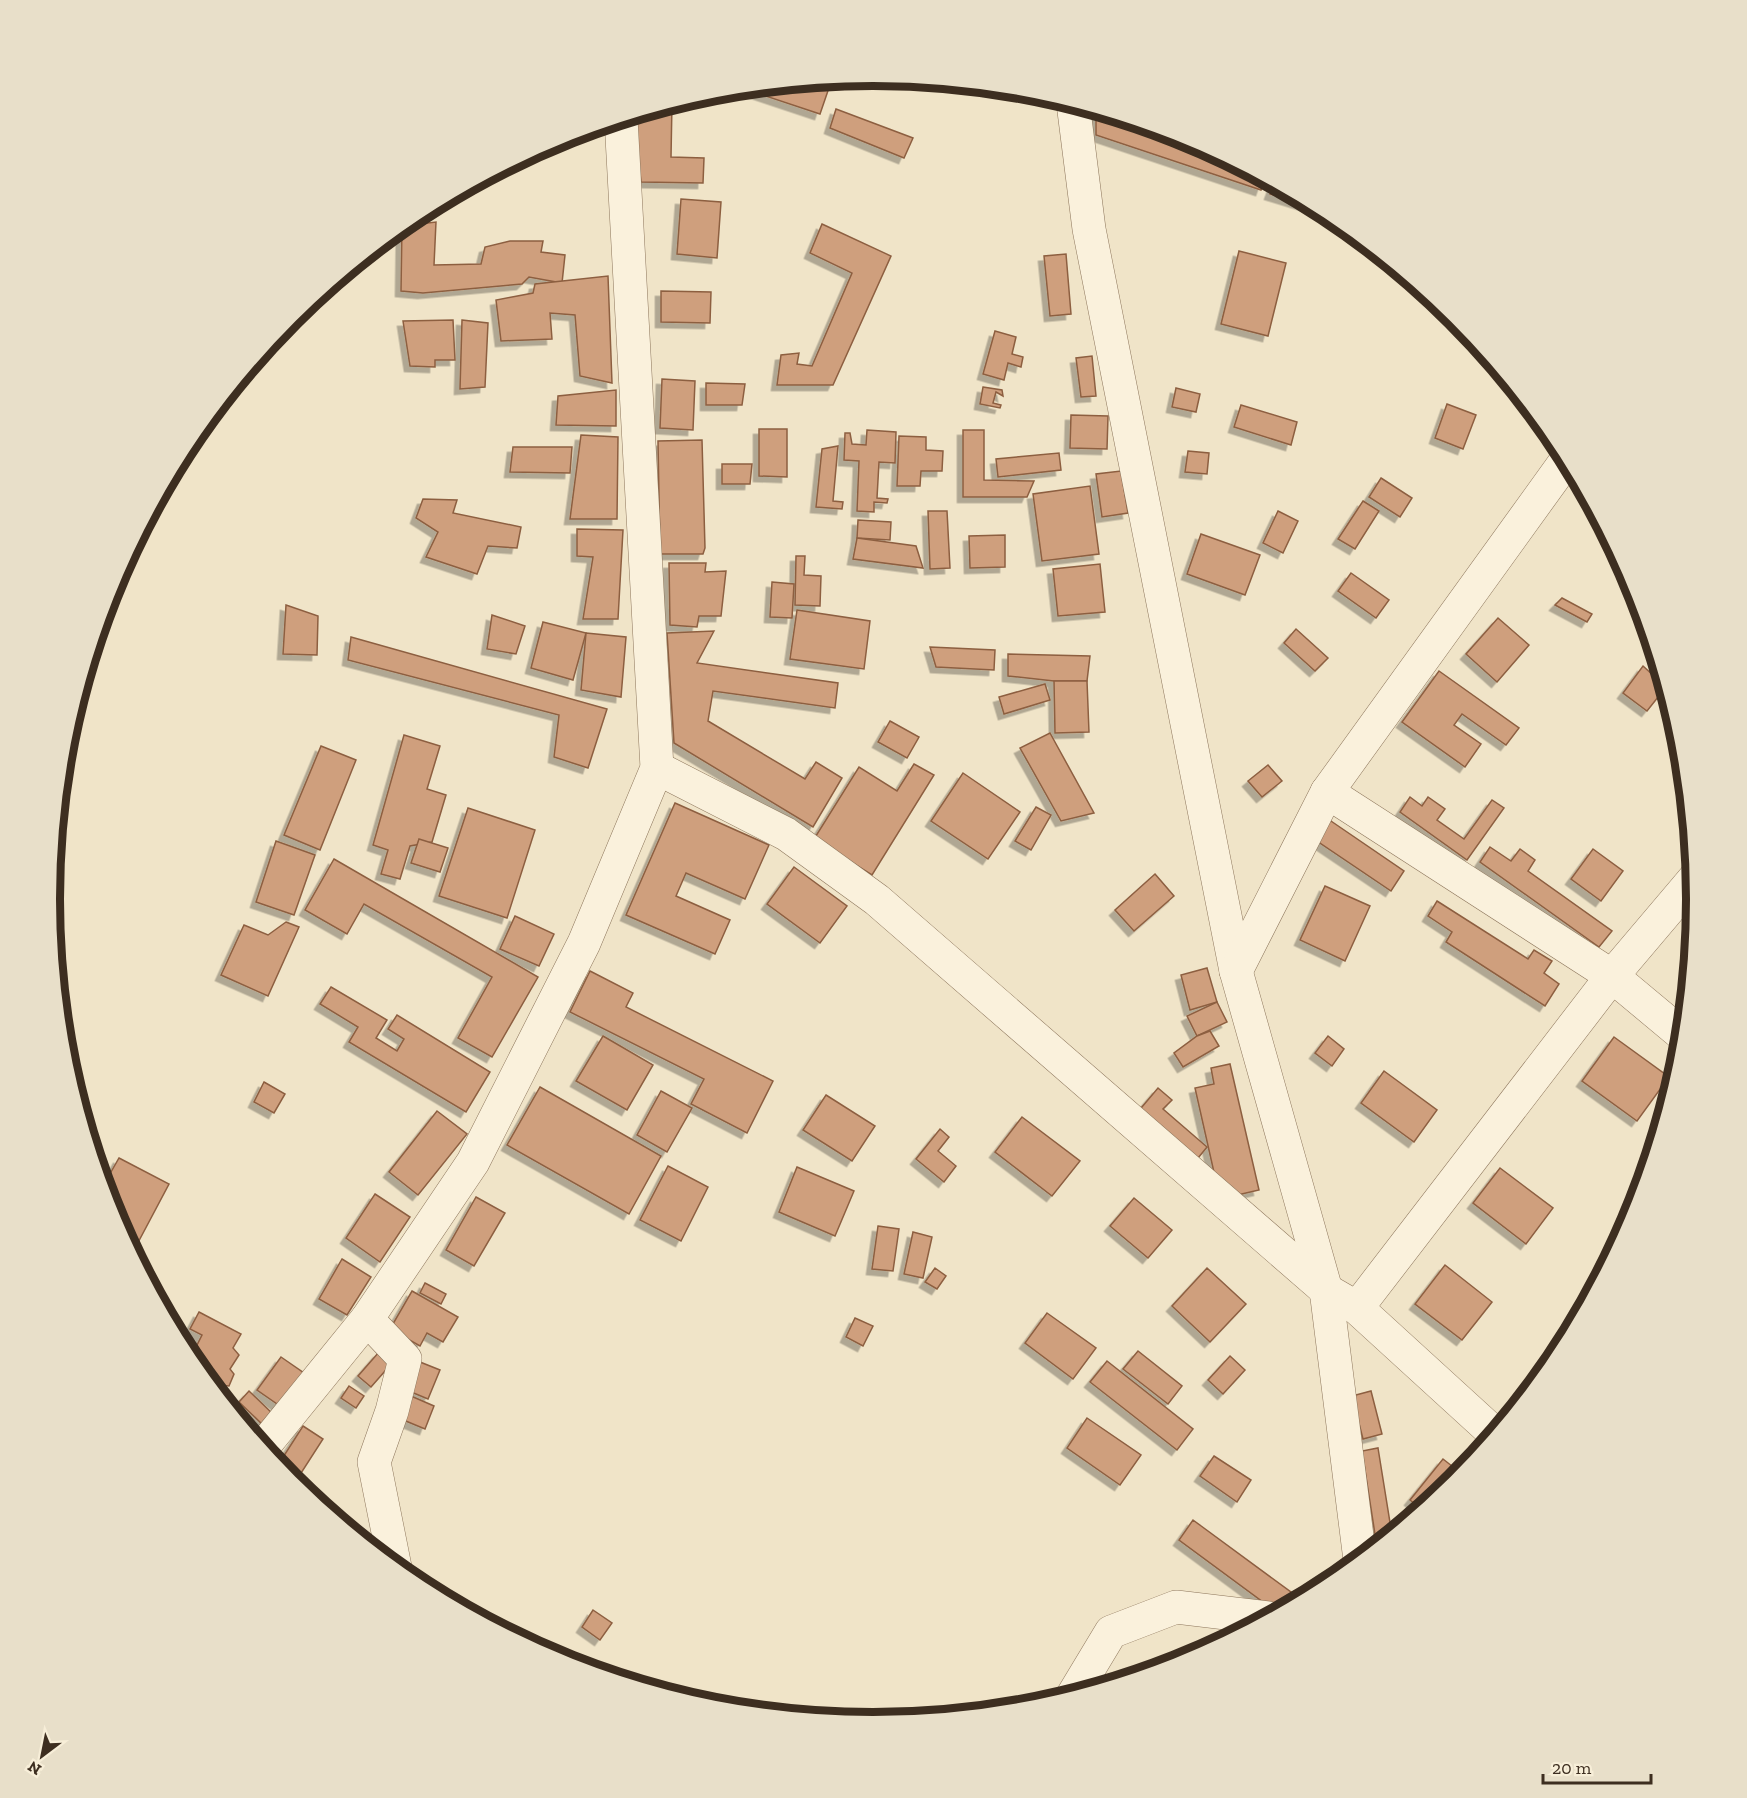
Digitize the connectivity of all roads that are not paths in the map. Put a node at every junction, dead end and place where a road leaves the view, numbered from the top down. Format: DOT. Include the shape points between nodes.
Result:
graph roads {
  1 [pos="1074,111"];
  2 [pos="621,126"];
  3 [pos="1562,466"];
  4 [pos="657,768"];
  5 [pos="1327,792"];
  6 [pos="1687,888"];
  7 [pos="1236,970"];
  8 [pos="1612,976"];
  9 [pos="1676,1029"];
  10 [pos="1326,1290"];
  11 [pos="1357,1308"];
  12 [pos="366,1319"];
  13 [pos="1490,1429"];
  14 [pos="268,1441"];
  15 [pos="1359,1551"];
  16 [pos="392,1554"];
  17 [pos="1256,1617"];
  18 [pos="1078,1686"];
  1 -- 7 [label="street" via="1089,228"];
  2 -- 4 [label="street"];
  3 -- 5 [label="street"];
  4 -- 10 [label="street" via="786,834 877,900"];
  4 -- 12 [label="street" via="584,943 472,1162"];
  5 -- 7 [label="street"];
  5 -- 8 [label="street"];
  6 -- 8 [label="street"];
  7 -- 10 [label="street"];
  8 -- 9 [label="street"];
  8 -- 11 [label="street"];
  10 -- 11 [label="street"];
  10 -- 15 [label="street"];
  11 -- 13 [label="street"];
  12 -- 14 [label="street"];
  12 -- 16 [label="street" via="405,1359 374,1462"];
  17 -- 18 [label="street" via="1176,1607 1111,1632"];
}
